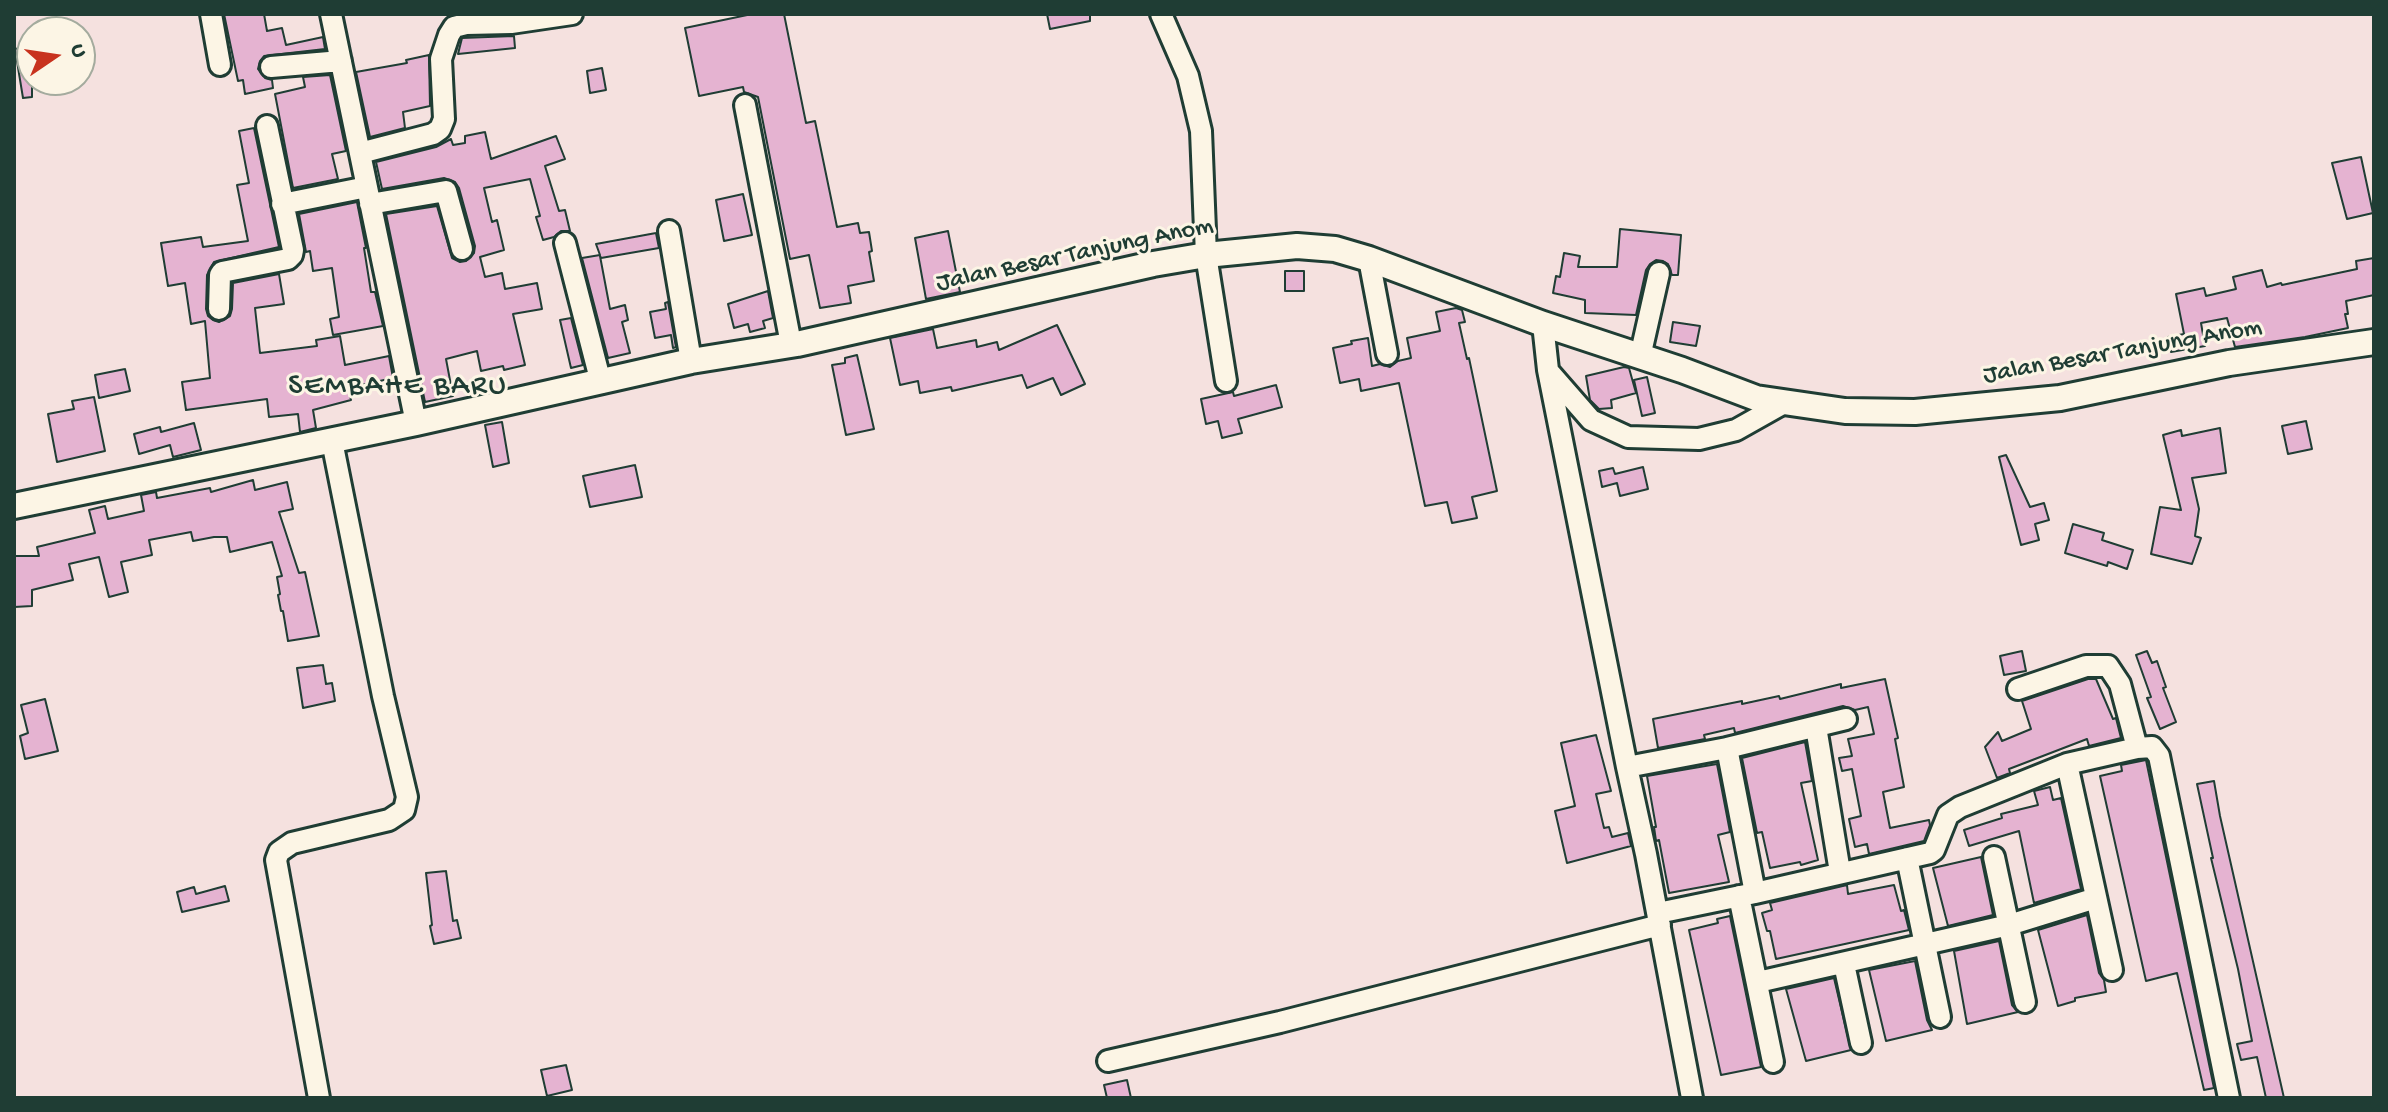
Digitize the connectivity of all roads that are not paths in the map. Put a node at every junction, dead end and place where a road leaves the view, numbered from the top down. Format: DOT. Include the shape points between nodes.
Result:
graph roads {
  1 [pos="211,14"];
  2 [pos="331,14"];
  3 [pos="572,14"];
  4 [pos="1161,14"];
  5 [pos="341,61"];
  6 [pos="220,65"];
  7 [pos="271,67"];
  8 [pos="745,105"];
  9 [pos="267,126"];
  10 [pos="360,153"];
  11 [pos="369,196"];
  12 [pos="282,204"];
  13 [pos="669,231"];
  14 [pos="565,243"];
  15 [pos="462,249"];
  16 [pos="1206,255"];
  17 [pos="1369,259"];
  18 [pos="1659,273"];
  19 [pos="219,309"];
  20 [pos="1543,324"];
  21 [pos="2374,342"];
  22 [pos="791,344"];
  23 [pos="1387,354"];
  24 [pos="1640,357"];
  25 [pos="691,361"];
  26 [pos="1548,370"];
  27 [pos="1226,381"];
  28 [pos="601,383"];
  29 [pos="1784,403"];
  30 [pos="416,423"];
  31 [pos="332,441"];
  32 [pos="14,506"];
  33 [pos="2018,689"];
  34 [pos="1846,719"];
  35 [pos="1816,727"];
  36 [pos="1727,748"];
  37 [pos="2137,748"];
  38 [pos="2067,764"];
  39 [pos="1627,767"];
  40 [pos="1994,857"];
  41 [pos="1907,858"];
  42 [pos="1840,872"];
  43 [pos="1747,895"];
  44 [pos="2096,898"];
  45 [pos="1659,919"];
  46 [pos="2009,925"];
  47 [pos="1924,945"];
  48 [pos="1844,964"];
  49 [pos="2112,970"];
  50 [pos="1758,982"];
  51 [pos="2025,1002"];
  52 [pos="1940,1017"];
  53 [pos="1861,1043"];
  54 [pos="1108,1061"];
  55 [pos="1773,1062"];
  56 [pos="319,1098"];
  57 [pos="1692,1098"];
  58 [pos="2229,1098"];
  1 -- 6 [label="street"];
  2 -- 5 [label="street"];
  3 -- 10 [label="street" via="454,27 441,59 440,129"];
  4 -- 16 [label="street" via="1188,76 1201,131"];
  5 -- 7 [label="street"];
  5 -- 10 [label="street"];
  8 -- 22 [label="street"];
  9 -- 12 [label="street"];
  10 -- 11 [label="street"];
  11 -- 12 [label="street"];
  11 -- 15 [label="street" via="446,191"];
  11 -- 30 [label="street"];
  12 -- 19 [label="street" via="292,255 222,272"];
  13 -- 25 [label="street"];
  14 -- 28 [label="street"];
  16 -- 17 [label="main road, Jalan Besar Tanjung Anom" via="1297,246"];
  16 -- 22 [label="main road, Jalan Besar Tanjung Anom"];
  16 -- 27 [label="street"];
  17 -- 20 [label="main road, Jalan Besar Tanjung Anom"];
  17 -- 23 [label="street"];
  18 -- 24 [label="street"];
  20 -- 24 [label="main road, Jalan Besar Tanjung Anom"];
  20 -- 26 [label="street"];
  21 -- 29 [label="main road, Jalan Besar Tanjung Anom" via="2229,363 2060,398 1915,412"];
  22 -- 25 [label="main road, Jalan Besar Tanjung Anom"];
  24 -- 29 [label="main road, Jalan Besar Tanjung Anom"];
  25 -- 28 [label="main road, Jalan Besar Tanjung Anom"];
  26 -- 29 [label="street" via="1591,420 1628,437 1699,439 1736,430"];
  26 -- 39 [label="street"];
  28 -- 30 [label="main road, Jalan Besar Tanjung Anom"];
  30 -- 31 [label="main road, Jalan Besar Tanjung Anom"];
  31 -- 32 [label="main road, Jalan Besar Tanjung Anom"];
  31 -- 56 [label="street" via="407,797 404,810 389,820 292,843 276,860"];
  33 -- 37 [label="street" via="2086,666 2108,666 2120,684"];
  34 -- 35 [label="street"];
  35 -- 36 [label="street"];
  35 -- 42 [label="street"];
  36 -- 39 [label="street"];
  36 -- 43 [label="street"];
  37 -- 38 [label="street"];
  37 -- 58 [label="street" via="2152,747 2159,756"];
  38 -- 41 [label="street" via="1960,807 1948,815 1934,850"];
  38 -- 44 [label="street"];
  39 -- 45 [label="street"];
  40 -- 46 [label="street"];
  41 -- 42 [label="street"];
  41 -- 47 [label="street"];
  42 -- 43 [label="street"];
  43 -- 45 [label="street"];
  43 -- 50 [label="street"];
  44 -- 46 [label="street"];
  44 -- 49 [label="street"];
  45 -- 54 [label="street" via="1280,1022"];
  45 -- 57 [label="street"];
  46 -- 47 [label="street"];
  46 -- 51 [label="street"];
  47 -- 48 [label="street"];
  47 -- 52 [label="street"];
  48 -- 50 [label="street"];
  48 -- 53 [label="street"];
  50 -- 55 [label="street"];
}
